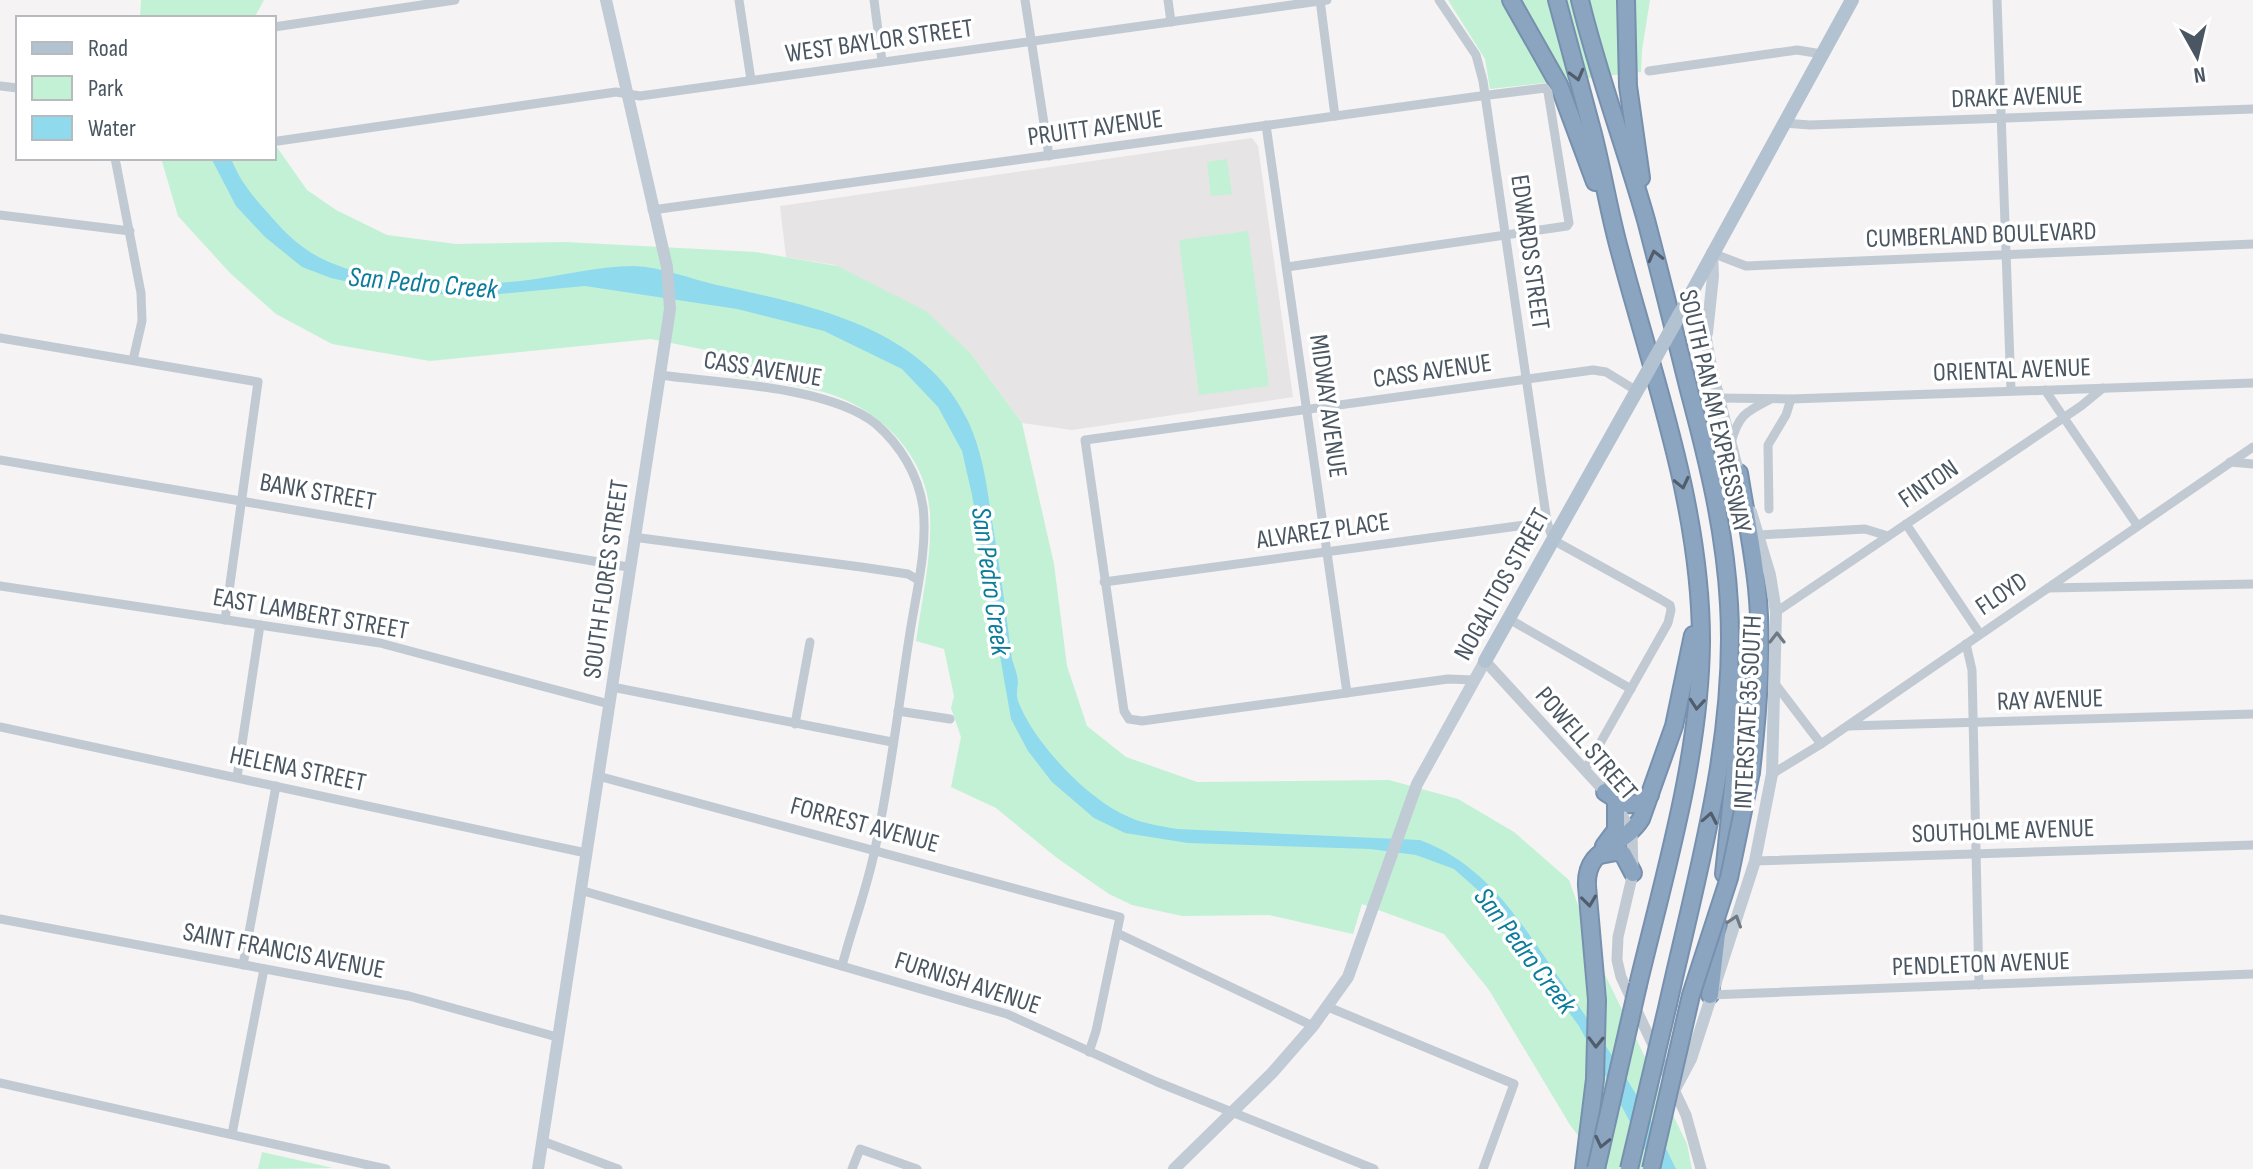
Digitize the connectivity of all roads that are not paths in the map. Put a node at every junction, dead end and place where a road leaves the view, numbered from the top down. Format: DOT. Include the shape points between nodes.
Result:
graph roads {
  1 [pos="455,0"];
  2 [pos="606,0"];
  3 [pos="739,0"];
  4 [pos="874,0"];
  5 [pos="1025,0"];
  6 [pos="1168,0"];
  7 [pos="1320,0"];
  8 [pos="1327,0"];
  9 [pos="1439,0"];
  10 [pos="1504,0"];
  11 [pos="1511,0"];
  12 [pos="1557,0"];
  13 [pos="1580,0"];
  14 [pos="1626,0"];
  15 [pos="1852,0"];
  16 [pos="1997,0"];
  17 [pos="1171,22"];
  18 [pos="276,27"];
  19 [pos="1531,35"];
  20 [pos="1031,41"];
  21 [pos="1822,54"];
  22 [pos="882,61"];
  23 [pos="1649,71"];
  24 [pos="751,80"];
  25 [pos="627,94"];
  26 [pos="1486,95"];
  27 [pos="2253,109"];
  28 [pos="1335,116"];
  29 [pos="2001,118"];
  30 [pos="1783,123"];
  31 [pos="1266,125"];
  32 [pos="278,141"];
  33 [pos="1049,156"];
  34 [pos="115,160"];
  35 [pos="652,210"];
  36 [pos="0,215"];
  37 [pos="1645,219"];
  38 [pos="1613,228"];
  39 [pos="130,231"];
  40 [pos="1506,235"];
  41 [pos="2253,244"];
  42 [pos="1712,253"];
  43 [pos="2006,255"];
  44 [pos="1287,267"];
  45 [pos="1682,310"];
  46 [pos="1707,336"];
  47 [pos="0,338"];
  48 [pos="133,360"];
  49 [pos="659,375"];
  50 [pos="1527,378"];
  51 [pos="2253,383"];
  52 [pos="1639,388"];
  53 [pos="2104,388"];
  54 [pos="2045,390"];
  55 [pos="2011,391"];
  56 [pos="1719,398"];
  57 [pos="1772,399"];
  58 [pos="1791,399"];
  59 [pos="1307,410"];
  60 [pos="2063,418"];
  61 [pos="1731,443"];
  62 [pos="2253,447"];
  63 [pos="0,460"];
  64 [pos="2230,462"];
  65 [pos="2253,464"];
  66 [pos="1739,473"];
  67 [pos="243,501"];
  68 [pos="1769,509"];
  69 [pos="1547,522"];
  70 [pos="1906,524"];
  71 [pos="2137,525"];
  72 [pos="1760,535"];
  73 [pos="1888,536"];
  74 [pos="633,537"];
  75 [pos="1553,540"];
  76 [pos="1327,552"];
  77 [pos="628,567"];
  78 [pos="918,580"];
  79 [pos="1104,582"];
  80 [pos="2253,584"];
  81 [pos="0,586"];
  82 [pos="2048,588"];
  83 [pos="1699,598"];
  84 [pos="1730,605"];
  85 [pos="1776,612"];
  86 [pos="1509,619"];
  87 [pos="225,620"];
  88 [pos="260,625"];
  89 [pos="1980,634"];
  90 [pos="810,642"];
  91 [pos="1966,644"];
  92 [pos="1485,661"];
  93 [pos="1475,680"];
  94 [pos="1776,685"];
  95 [pos="612,687"];
  96 [pos="1631,689"];
  97 [pos="1347,693"];
  98 [pos="609,704"];
  99 [pos="898,711"];
  100 [pos="2253,714"];
  101 [pos="950,719"];
  102 [pos="1972,723"];
  103 [pos="795,724"];
  104 [pos="1848,726"];
  105 [pos="0,727"];
  106 [pos="892,742"];
  107 [pos="1821,744"];
  108 [pos="1585,770"];
  109 [pos="1772,774"];
  110 [pos="598,776"];
  111 [pos="237,777"];
  112 [pos="276,786"];
  113 [pos="1650,795"];
  114 [pos="1611,798"];
  115 [pos="1632,833"];
  116 [pos="2253,845"];
  117 [pos="875,850"];
  118 [pos="586,853"];
  119 [pos="1975,853"];
  120 [pos="1594,857"];
  121 [pos="1755,861"];
  122 [pos="1633,873"];
  123 [pos="580,890"];
  124 [pos="0,919"];
  125 [pos="1117,933"];
  126 [pos="243,965"];
  127 [pos="842,966"];
  128 [pos="264,969"];
  129 [pos="2253,974"];
  130 [pos="1979,985"];
  131 [pos="1710,995"];
  132 [pos="1328,1007"];
  133 [pos="1313,1026"];
  134 [pos="557,1037"];
  135 [pos="1089,1052"];
  136 [pos="0,1083"];
  137 [pos="1675,1089"];
  138 [pos="1232,1113"];
  139 [pos="232,1134"];
  140 [pos="542,1141"];
  141 [pos="386,1169"];
  142 [pos="538,1169"];
  143 [pos="618,1169"];
  144 [pos="852,1169"];
  145 [pos="917,1169"];
  146 [pos="1174,1169"];
  147 [pos="1374,1169"];
  148 [pos="1483,1169"];
  149 [pos="1584,1169"];
  150 [pos="1596,1169"];
  151 [pos="1629,1169"];
  152 [pos="1651,1169"];
  153 [pos="1701,1169"];
  1 -- 18 [label="street"];
  2 -- 25 [label="main road, SOUTH FLORES STREET"];
  3 -- 24 [label="street"];
  4 -- 22 [label="street"];
  5 -- 20 [label="street"];
  6 -- 17 [label="street"];
  7 -- 8 [label="street, WEST BAYLOR STREET"];
  7 -- 17 [label="street, WEST BAYLOR STREET"];
  7 -- 28 [label="street"];
  9 -- 26 [label="street, EDWARDS STREET" via="1476,55"];
  10 -- 19 [label="highway"];
  11 -- 19 [label="highway"];
  12 -- 38 [label="highway, SOUTH PAN AM EXPRESSWAY, one-way"];
  13 -- 37 [label="highway, SOUTH PAN AM EXPRESSWAY"];
  14 -- 37 [label="highway" via="1628,86"];
  15 -- 21 [label="main road, NOGALITOS STREET"];
  16 -- 29 [label="street"];
  17 -- 20 [label="street, WEST BAYLOR STREET"];
  19 -- 38 [label="highway" via="1559,85"];
  20 -- 22 [label="street, WEST BAYLOR STREET"];
  20 -- 33 [label="street"];
  21 -- 23 [label="street" via="1797,50"];
  21 -- 30 [label="main road, NOGALITOS STREET"];
  22 -- 24 [label="street, WEST BAYLOR STREET"];
  24 -- 25 [label="street, WEST BAYLOR STREET"];
  25 -- 32 [label="street, WEST BAYLOR STREET"];
  25 -- 35 [label="main road, SOUTH FLORES STREET"];
  26 -- 28 [label="street, PRUITT AVENUE"];
  26 -- 40 [label="street, EDWARDS STREET"];
  26 -- 40 [label="street, PRUITT AVENUE" via="1545,88 1560,156 1567,226"];
  27 -- 29 [label="street, DRAKE AVENUE"];
  28 -- 31 [label="street, PRUITT AVENUE"];
  29 -- 30 [label="street, DRAKE AVENUE"];
  29 -- 43 [label="street"];
  30 -- 42 [label="main road, NOGALITOS STREET"];
  31 -- 33 [label="street, PRUITT AVENUE"];
  31 -- 44 [label="street, MIDWAY AVENUE"];
  33 -- 35 [label="street, PRUITT AVENUE"];
  34 -- 39 [label="street"];
  35 -- 49 [label="main road, SOUTH FLORES STREET" via="669,283"];
  36 -- 39 [label="street"];
  84 -- 37 [label="highway, SOUTH PAN AM EXPRESSWAY, one-way" via="1712,476"];
  38 -- 83 [label="highway, SOUTH PAN AM EXPRESSWAY, one-way" via="1684,490"];
  39 -- 48 [label="street" via="142,311"];
  40 -- 44 [label="street"];
  40 -- 50 [label="street, EDWARDS STREET"];
  41 -- 43 [label="street, CUMBERLAND BOULEVARD"];
  42 -- 43 [label="street, CUMBERLAND BOULEVARD" via="1746,266"];
  42 -- 45 [label="main road, NOGALITOS STREET"];
  42 -- 46 [label="main road, INTERSTATE 35 SOUTH"];
  43 -- 55 [label="street"];
  44 -- 59 [label="street, MIDWAY AVENUE"];
  45 -- 46 [label="main road, INTERSTATE 35 SOUTH" via="1703,323"];
  45 -- 52 [label="main road, NOGALITOS STREET, bridge"];
  46 -- 56 [label="main road, INTERSTATE 35 SOUTH"];
  47 -- 48 [label="street"];
  48 -- 67 [label="street" via="258,382"];
  49 -- 74 [label="main road, SOUTH FLORES STREET"];
  49 -- 78 [label="street, CASS AVENUE" via="819,396 875,423 907,459 922,503"];
  50 -- 52 [label="street, CASS AVENUE" via="1593,370"];
  50 -- 59 [label="street, CASS AVENUE"];
  50 -- 69 [label="street, EDWARDS STREET"];
  51 -- 53 [label="street, ORIENTAL AVENUE"];
  52 -- 75 [label="main road, NOGALITOS STREET"];
  53 -- 54 [label="street, ORIENTAL AVENUE"];
  53 -- 60 [label="street, FINTON"];
  54 -- 55 [label="street, ORIENTAL AVENUE"];
  54 -- 60 [label="street"];
  55 -- 58 [label="street, ORIENTAL AVENUE"];
  56 -- 57 [label="street, ORIENTAL AVENUE"];
  56 -- 61 [label="main road, INTERSTATE 35 SOUTH"];
  57 -- 58 [label="street, ORIENTAL AVENUE"];
  57 -- 61 [label="street" via="1751,408 1736,423"];
  58 -- 68 [label="street" via="1768,445"];
  59 -- 76 [label="street, MIDWAY AVENUE"];
  59 -- 79 [label="street, CASS AVENUE" via="1085,440"];
  60 -- 70 [label="street, FINTON"];
  60 -- 71 [label="street"];
  61 -- 66 [label="main road, INTERSTATE 35 SOUTH"];
  62 -- 64 [label="street, FLOYD"];
  63 -- 67 [label="street, BANK STREET"];
  64 -- 65 [label="street"];
  64 -- 71 [label="street, FLOYD"];
  66 -- 72 [label="main road, INTERSTATE 35 SOUTH"];
  66 -- 152 [label="highway, bridge" via="1759,629 1751,772 1729,878 1691,995"];
  67 -- 77 [label="street, BANK STREET"];
  67 -- 87 [label="street"];
  69 -- 75 [label="street, EDWARDS STREET"];
  69 -- 76 [label="street, ALVAREZ PLACE"];
  70 -- 73 [label="street, FINTON"];
  70 -- 89 [label="street"];
  71 -- 82 [label="street, FLOYD"];
  72 -- 73 [label="street" via="1865,529"];
  72 -- 85 [label="main road, INTERSTATE 35 SOUTH"];
  73 -- 85 [label="street, FINTON"];
  74 -- 77 [label="main road, SOUTH FLORES STREET"];
  74 -- 78 [label="street" via="845,564"];
  75 -- 86 [label="main road, NOGALITOS STREET"];
  75 -- 96 [label="street" via="1670,605 1668,623"];
  76 -- 79 [label="street, ALVAREZ PLACE"];
  76 -- 97 [label="street, MIDWAY AVENUE"];
  77 -- 95 [label="main road, SOUTH FLORES STREET"];
  78 -- 99 [label="street, CASS AVENUE"];
  79 -- 97 [label="street" via="1129,719"];
  80 -- 82 [label="street"];
  81 -- 87 [label="street, EAST LAMBERT STREET"];
  82 -- 89 [label="street, FLOYD"];
  83 -- 113 [label="highway" via="1681,700"];
  83 -- 150 [label="highway, SOUTH PAN AM EXPRESSWAY, one-way, bridge" via="1699,677 1691,753"];
  84 -- 131 [label="highway" via="1739,729"];
  151 -- 84 [label="highway, SOUTH PAN AM EXPRESSWAY, one-way, bridge" via="1714,797 1728,692"];
  94 -- 85 [label="main road, INTERSTATE 35 SOUTH, one-way"];
  86 -- 92 [label="main road, NOGALITOS STREET"];
  86 -- 96 [label="street"];
  87 -- 88 [label="street, EAST LAMBERT STREET"];
  88 -- 98 [label="street, EAST LAMBERT STREET" via="380,643"];
  88 -- 111 [label="street"];
  89 -- 91 [label="street, FLOYD"];
  90 -- 103 [label="street"];
  91 -- 102 [label="street" via="1972,670"];
  91 -- 104 [label="street, FLOYD"];
  92 -- 93 [label="main road, NOGALITOS STREET"];
  92 -- 108 [label="street, POWELL STREET"];
  93 -- 97 [label="street"];
  93 -- 132 [label="main road, NOGALITOS STREET" via="1417,784 1357,959"];
  94 -- 107 [label="street"];
  94 -- 109 [label="main road, INTERSTATE 35 SOUTH"];
  95 -- 98 [label="main road, SOUTH FLORES STREET"];
  95 -- 103 [label="street"];
  96 -- 108 [label="street"];
  98 -- 110 [label="main road, SOUTH FLORES STREET"];
  99 -- 101 [label="street"];
  99 -- 106 [label="street, CASS AVENUE"];
  100 -- 102 [label="street, RAY AVENUE"];
  102 -- 104 [label="street, RAY AVENUE"];
  102 -- 119 [label="street"];
  103 -- 106 [label="street"];
  104 -- 107 [label="street, FLOYD"];
  105 -- 111 [label="street, HELENA STREET"];
  106 -- 117 [label="street, CASS AVENUE"];
  107 -- 109 [label="street, FLOYD"];
  108 -- 114 [label="street, POWELL STREET"];
  109 -- 121 [label="main road, INTERSTATE 35 SOUTH"];
  110 -- 117 [label="street, FORREST AVENUE"];
  110 -- 118 [label="main road, SOUTH FLORES STREET"];
  111 -- 112 [label="street, HELENA STREET"];
  112 -- 118 [label="street, HELENA STREET"];
  112 -- 126 [label="street"];
  113 -- 114 [label="highway" via="1639,805"];
  113 -- 115 [label="highway"];
  114 -- 115 [label="street, POWELL STREET"];
  114 -- 120 [label="highway" via="1616,830"];
  115 -- 120 [label="highway"];
  115 -- 122 [label="street, POWELL STREET"];
  116 -- 119 [label="street, SOUTHOLME AVENUE"];
  117 -- 125 [label="street, FORREST AVENUE" via="1120,917"];
  117 -- 127 [label="street, CASS AVENUE"];
  118 -- 123 [label="main road, SOUTH FLORES STREET"];
  119 -- 121 [label="street, SOUTHOLME AVENUE"];
  119 -- 130 [label="street"];
  120 -- 122 [label="highway" via="1623,854"];
  120 -- 149 [label="highway, one-way" via="1586,874 1597,1000 1596,1055"];
  131 -- 121 [label="main road, INTERSTATE 35 SOUTH, one-way"];
  122 -- 137 [label="street, POWELL STREET" via="1617,960"];
  123 -- 127 [label="street, FURNISH AVENUE"];
  123 -- 134 [label="main road, SOUTH FLORES STREET"];
  124 -- 126 [label="street, SAINT FRANCIS AVENUE"];
  125 -- 133 [label="street"];
  125 -- 135 [label="street"];
  126 -- 128 [label="street, SAINT FRANCIS AVENUE"];
  127 -- 135 [label="street, FURNISH AVENUE" via="1007,1014"];
  128 -- 134 [label="street, SAINT FRANCIS AVENUE" via="430,1001"];
  128 -- 139 [label="street"];
  129 -- 130 [label="street, PENDLETON AVENUE"];
  130 -- 131 [label="street, PENDLETON AVENUE"];
  131 -- 137 [label="main road, INTERSTATE 35 SOUTH" via="1691,1059"];
  132 -- 133 [label="main road, NOGALITOS STREET"];
  132 -- 148 [label="street" via="1514,1084"];
  133 -- 138 [label="main road, NOGALITOS STREET"];
  134 -- 140 [label="main road, SOUTH FLORES STREET"];
  135 -- 138 [label="street, FURNISH AVENUE"];
  136 -- 139 [label="street"];
  137 -- 153 [label="street, POWELL STREET"];
  138 -- 146 [label="main road, NOGALITOS STREET"];
  138 -- 147 [label="street, FURNISH AVENUE"];
  139 -- 141 [label="street"];
  140 -- 142 [label="main road, SOUTH FLORES STREET"];
  140 -- 143 [label="street"];
  144 -- 145 [label="street" via="860,1149"];
}
